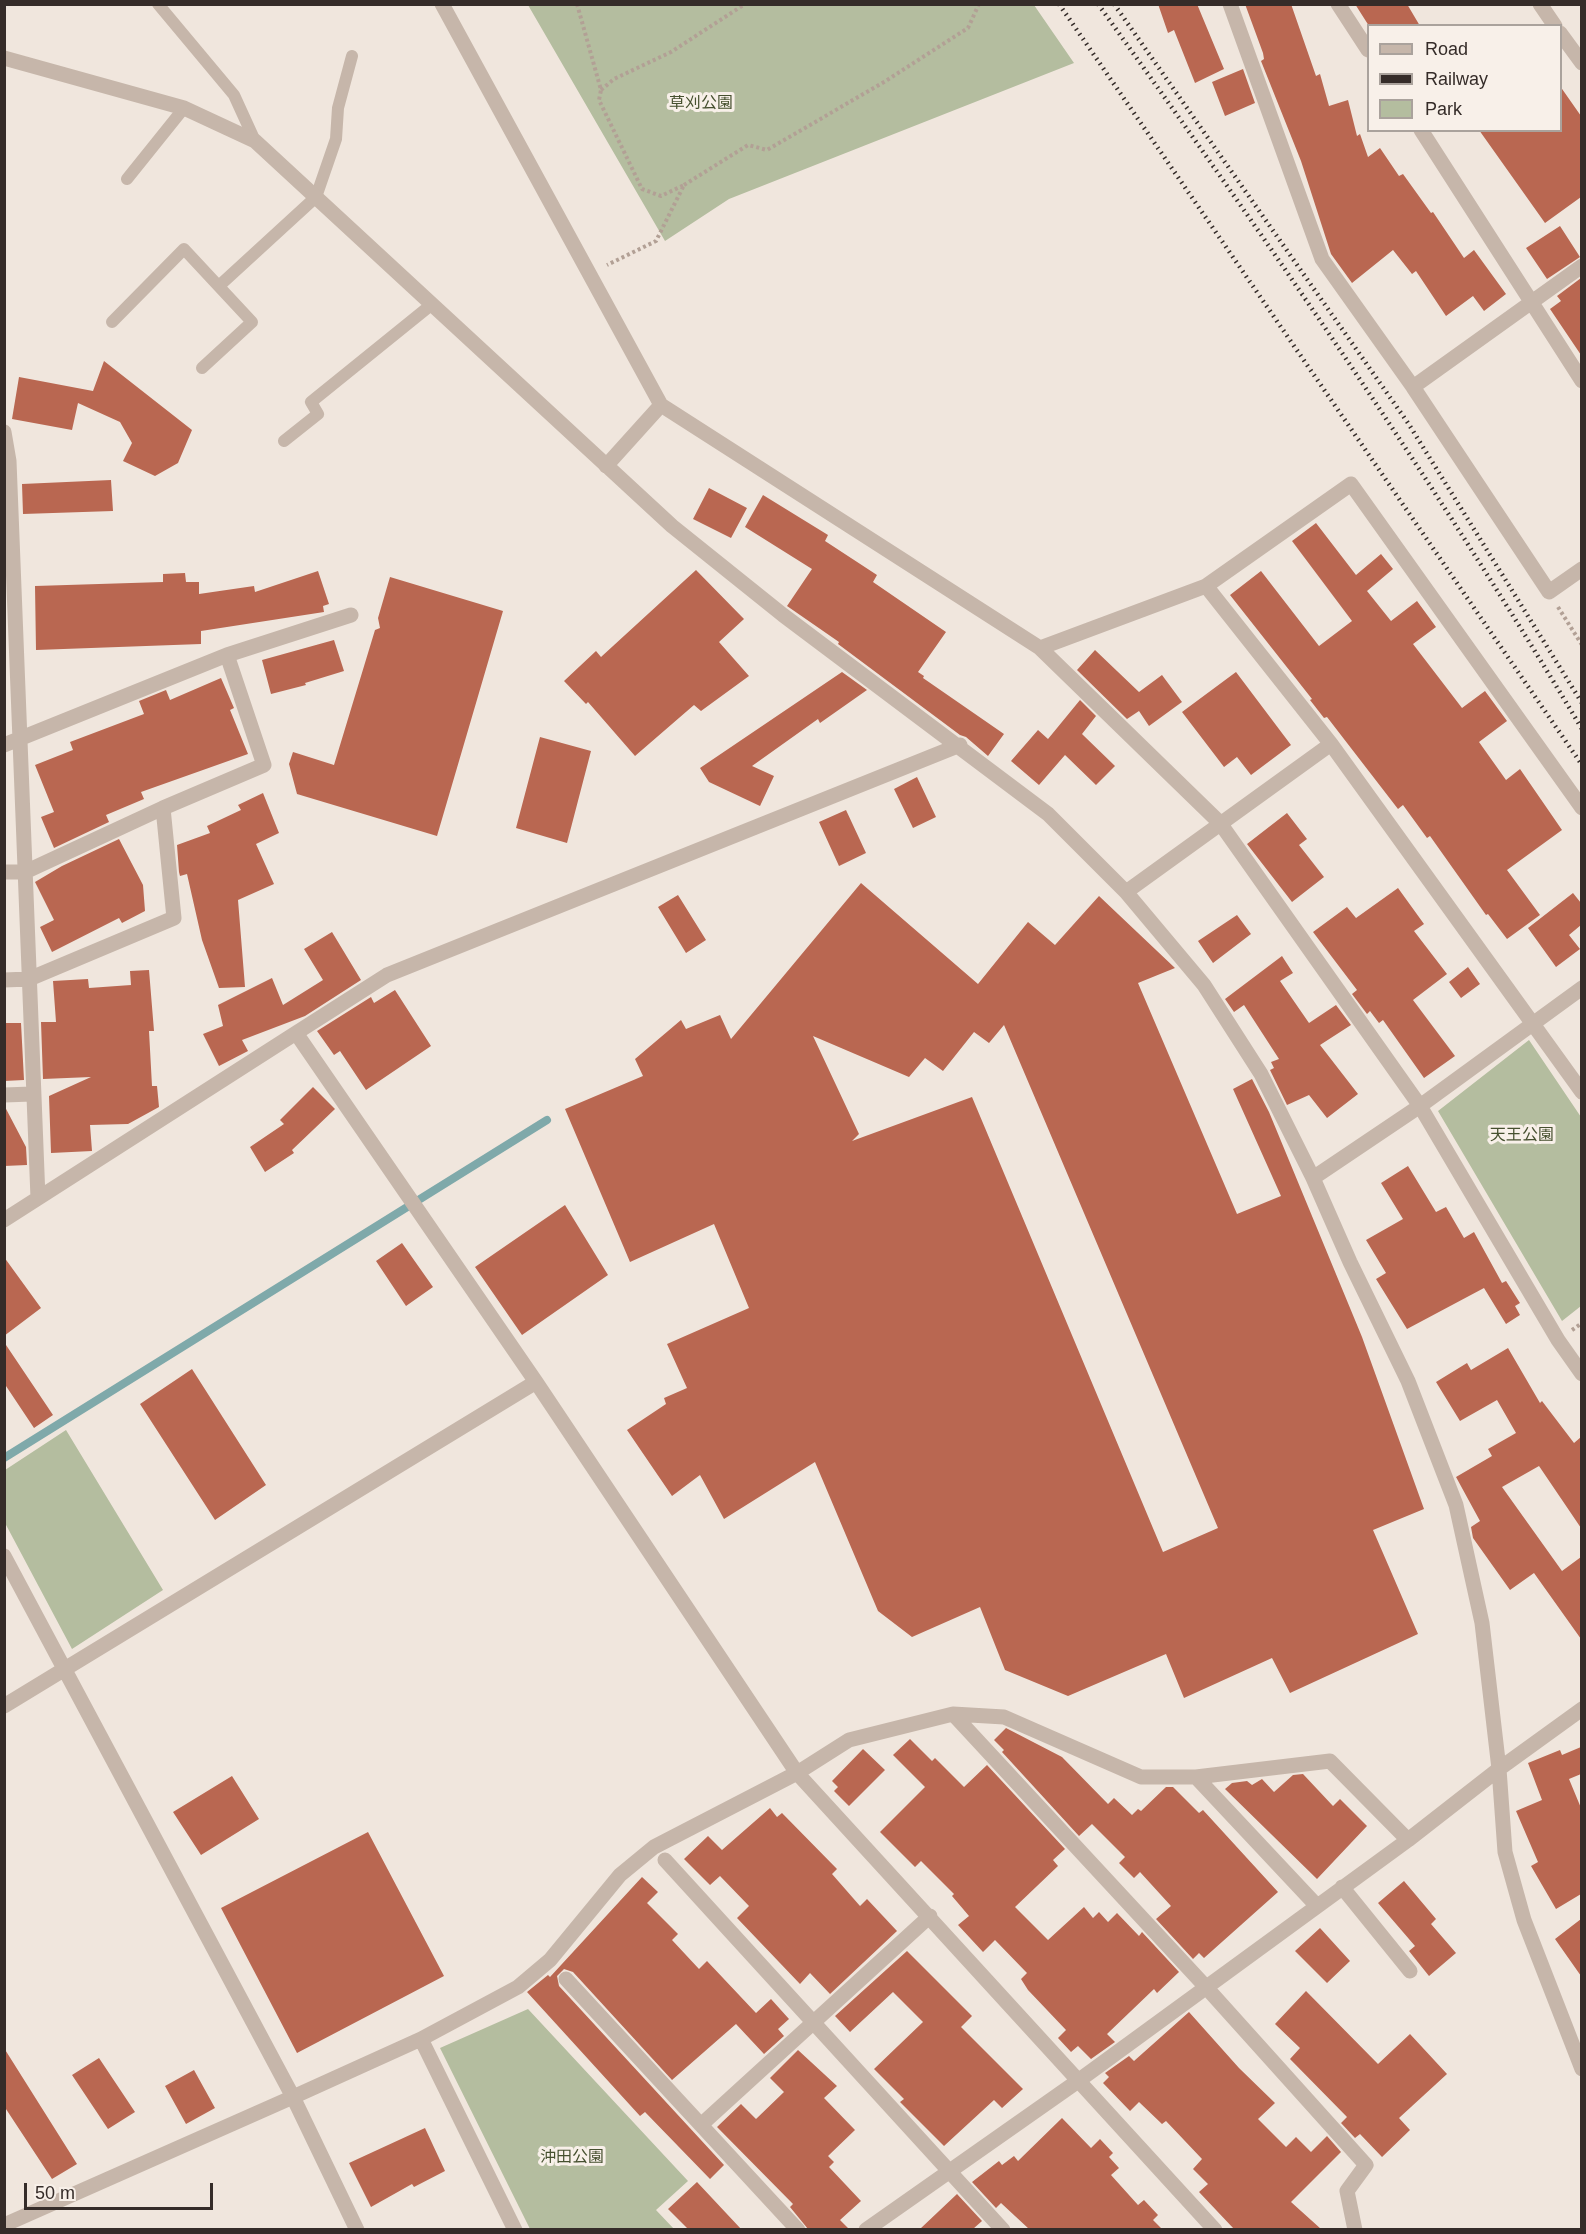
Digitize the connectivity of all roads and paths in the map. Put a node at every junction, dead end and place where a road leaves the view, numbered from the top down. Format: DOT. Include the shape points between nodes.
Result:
graph roads {
  1 [pos="158,4"];
  2 [pos="442,4"];
  3 [pos="577,4"];
  4 [pos="744,4"];
  5 [pos="979,4"];
  6 [pos="1230,4"];
  7 [pos="1338,4"];
  8 [pos="1540,4"];
  9 [pos="1554,24"];
  10 [pos="1562,36"];
  11 [pos="1367,48"];
  12 [pos="352,56"];
  13 [pos="4,58"];
  14 [pos="1581,63"];
  15 [pos="602,90"];
  16 [pos="183,108"];
  17 [pos="1422,132"];
  18 [pos="255,141"];
  19 [pos="127,179"];
  20 [pos="684,185"];
  21 [pos="316,197"];
  22 [pos="1581,266"];
  23 [pos="604,267"];
  24 [pos="220,285"];
  25 [pos="1531,303"];
  26 [pos="432,305"];
  27 [pos="112,322"];
  28 [pos="202,368"];
  29 [pos="1581,381"];
  30 [pos="1413,387"];
  31 [pos="661,405"];
  32 [pos="4,432"];
  33 [pos="284,441"];
  34 [pos="606,466"];
  35 [pos="1581,569"];
  36 [pos="1206,586"];
  37 [pos="1549,592"];
  38 [pos="351,615"];
  39 [pos="1581,645"];
  40 [pos="1040,648"];
  41 [pos="228,655"];
  42 [pos="12,742"];
  43 [pos="1330,744"];
  44 [pos="960,745"];
  45 [pos="163,808"];
  46 [pos="1581,808"];
  47 [pos="1220,823"];
  48 [pos="25,872"];
  49 [pos="4,873"];
  50 [pos="1126,892"];
  51 [pos="29,979"];
  52 [pos="4,980"];
  53 [pos="1581,988"];
  54 [pos="1532,1022"];
  55 [pos="296,1033"];
  56 [pos="1581,1092"];
  57 [pos="32,1094"];
  58 [pos="4,1095"];
  59 [pos="1420,1107"];
  60 [pos="1314,1178"];
  61 [pos="39,1198"];
  62 [pos="4,1220"];
  63 [pos="1581,1374"];
  64 [pos="536,1382"];
  65 [pos="4,1556"];
  66 [pos="63,1670"];
  67 [pos="4,1706"];
  68 [pos="1581,1709"];
  69 [pos="953,1714"];
  70 [pos="1499,1769"];
  71 [pos="798,1773"];
  72 [pos="1196,1777"];
  73 [pos="1408,1840"];
  74 [pos="665,1860"];
  75 [pos="1342,1887"];
  76 [pos="1317,1906"];
  77 [pos="930,1916"];
  78 [pos="1410,1971"];
  79 [pos="566,1979"];
  80 [pos="1205,1986"];
  81 [pos="815,2021"];
  82 [pos="421,2039"];
  83 [pos="1581,2069"];
  84 [pos="1078,2080"];
  85 [pos="293,2097"];
  86 [pos="702,2124"];
  87 [pos="949,2171"];
  88 [pos="4,2225"];
  89 [pos="357,2229"];
  90 [pos="515,2229"];
  91 [pos="798,2229"];
  92 [pos="866,2229"];
  93 [pos="1003,2229"];
  94 [pos="1215,2229"];
  95 [pos="1355,2229"];
  1 -- 18 [label="lane" via="234,95"];
  2 -- 31 [label="street"];
  3 -- 15 [label="path"];
  4 -- 15 [label="path" via="671,52"];
  5 -- 20 [label="path" via="968,28 919,61 767,150 748,146"];
  6 -- 30 [label="street" via="1322,260"];
  7 -- 11 [label="street"];
  8 -- 9 [label="street"];
  10 -- 14 [label="street"];
  12 -- 21 [label="lane" via="338,108 336,139"];
  13 -- 16 [label="street"];
  15 -- 20 [label="path" via="599,100 642,189 661,196"];
  16 -- 18 [label="street"];
  16 -- 19 [label="lane"];
  17 -- 25 [label="street"];
  18 -- 21 [label="street"];
  20 -- 23 [label="path" via="656,241"];
  21 -- 24 [label="lane"];
  21 -- 26 [label="street"];
  22 -- 25 [label="street"];
  24 -- 27 [label="lane" via="184,249"];
  24 -- 28 [label="lane" via="252,322"];
  25 -- 29 [label="street"];
  25 -- 30 [label="street"];
  26 -- 33 [label="lane" via="311,402 318,414"];
  26 -- 34 [label="street"];
  30 -- 37 [label="street"];
  31 -- 34 [label="street"];
  31 -- 40 [label="street"];
  32 -- 42 [label="street" via="9,461"];
  34 -- 44 [label="street" via="672,526 774,608"];
  35 -- 37 [label="street"];
  36 -- 40 [label="street"];
  36 -- 43 [label="street"];
  36 -- 46 [label="street" via="1351,484"];
  37 -- 39 [label="path"];
  38 -- 41 [label="street"];
  40 -- 47 [label="street"];
  41 -- 42 [label="street"];
  41 -- 45 [label="street" via="264,765"];
  42 -- 48 [label="street"];
  43 -- 47 [label="street"];
  43 -- 54 [label="street"];
  44 -- 50 [label="street" via="1048,814"];
  44 -- 55 [label="street" via="387,975"];
  45 -- 48 [label="street"];
  45 -- 51 [label="street" via="174,918"];
  47 -- 50 [label="street"];
  47 -- 59 [label="street"];
  48 -- 49 [label="street"];
  48 -- 51 [label="street"];
  50 -- 60 [label="street" via="1204,985 1261,1074"];
  51 -- 52 [label="street"];
  51 -- 57 [label="street"];
  53 -- 54 [label="street"];
  54 -- 56 [label="street"];
  54 -- 59 [label="street"];
  55 -- 61 [label="street"];
  55 -- 64 [label="street"];
  57 -- 58 [label="street"];
  57 -- 61 [label="street"];
  59 -- 60 [label="street"];
  59 -- 63 [label="street"];
  60 -- 70 [label="street" via="1408,1381 1456,1505 1482,1623"];
  61 -- 62 [label="street"];
  64 -- 66 [label="street"];
  64 -- 71 [label="street"];
  65 -- 66 [label="street"];
  66 -- 67 [label="street"];
  66 -- 85 [label="street"];
  68 -- 70 [label="street"];
  69 -- 71 [label="street" via="849,1740"];
  69 -- 72 [label="street" via="1004,1717 1141,1777"];
  69 -- 80 [label="street"];
  70 -- 73 [label="street"];
  70 -- 83 [label="street" via="1505,1852 1524,1920"];
  71 -- 77 [label="street"];
  71 -- 82 [label="street" via="654,1847 620,1875 550,1960 518,1987"];
  72 -- 73 [label="street" via="1330,1761"];
  72 -- 76 [label="street"];
  73 -- 75 [label="street"];
  74 -- 81 [label="street"];
  75 -- 76 [label="street"];
  75 -- 78 [label="street"];
  76 -- 80 [label="street"];
  77 -- 81 [label="street"];
  77 -- 84 [label="street"];
  79 -- 86 [label="street"];
  80 -- 84 [label="street"];
  80 -- 95 [label="street" via="1366,2165 1347,2191"];
  81 -- 86 [label="street"];
  81 -- 87 [label="street"];
  82 -- 85 [label="street"];
  82 -- 90 [label="street"];
  84 -- 87 [label="street"];
  84 -- 94 [label="street"];
  85 -- 88 [label="street"];
  85 -- 89 [label="street"];
  86 -- 91 [label="street"];
  87 -- 92 [label="street"];
  87 -- 93 [label="street"];
}
